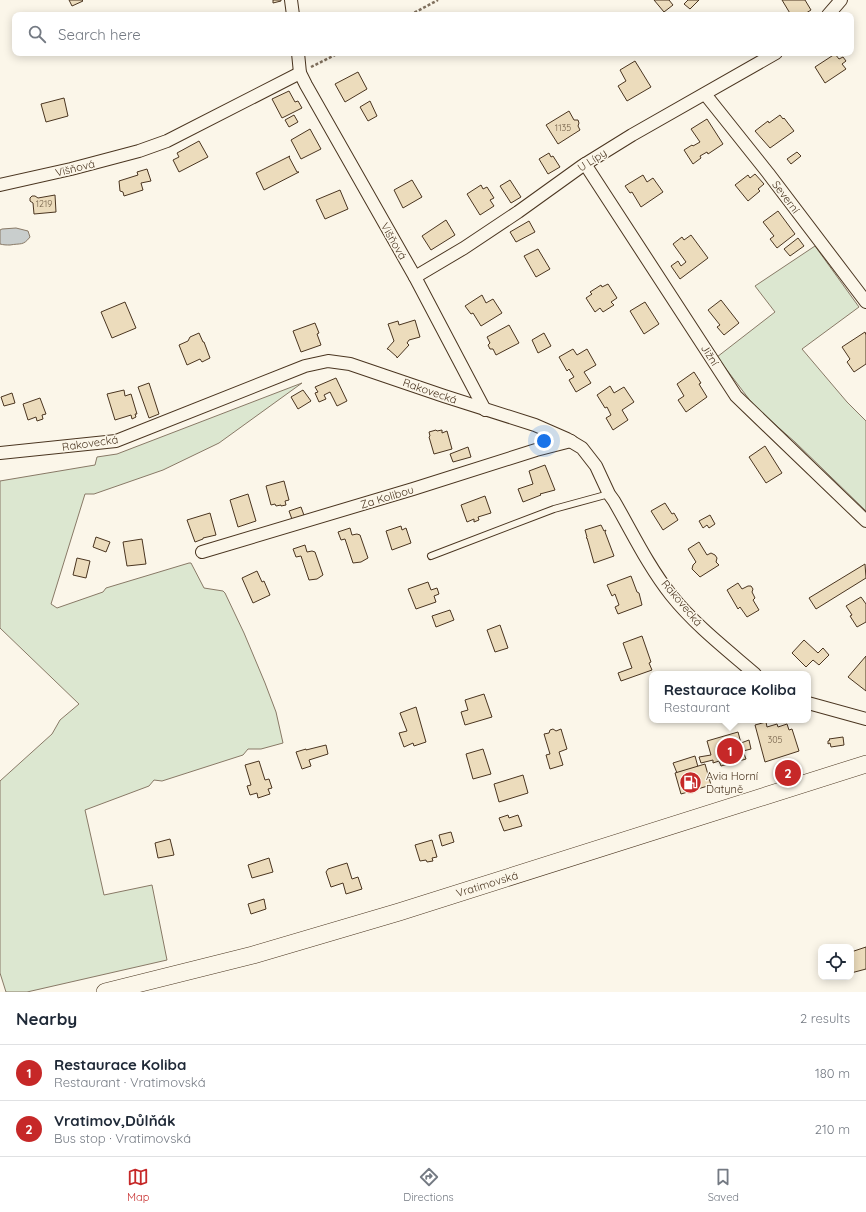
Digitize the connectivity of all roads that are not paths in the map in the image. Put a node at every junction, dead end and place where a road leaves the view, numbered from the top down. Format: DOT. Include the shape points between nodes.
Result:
graph roads {
  1 [pos="291,0"];
  2 [pos="841,0"];
  3 [pos="293,12"];
  4 [pos="831,12"];
  5 [pos="298,56"];
  6 [pos="771,56"];
  7 [pos="300,73"];
  8 [pos="705,94"];
  9 [pos="586,164"];
  10 [pos="0,185"];
  11 [pos="415,278"];
  12 [pos="866,302"];
  13 [pos="485,410"];
  14 [pos="571,441"];
  15 [pos="0,453"];
  16 [pos="609,494"];
  17 [pos="866,521"];
  18 [pos="202,552"];
  19 [pos="431,556"];
  20 [pos="752,671"];
  21 [pos="811,704"];
  22 [pos="866,719"];
  23 [pos="866,764"];
  24 [pos="105,992"];
  1 -- 3 [label="street"];
  2 -- 4 [label="street"];
  5 -- 7 [label="street, Višňová"];
  6 -- 8 [label="street, U Lípy"];
  7 -- 10 [label="street, Višňová" via="139,151"];
  7 -- 11 [label="street, Višňová"];
  8 -- 9 [label="street, U Lípy"];
  8 -- 12 [label="street, Severní"];
  9 -- 11 [label="street, U Lípy" via="500,224"];
  9 -- 17 [label="street, Jižní" via="736,396"];
  11 -- 13 [label="street, Višňová"];
  13 -- 14 [label="street, Rakovecká" via="535,425"];
  13 -- 15 [label="street, Rakovecká" via="350,364 328,361 305,366 116,441"];
  14 -- 16 [label="street, Rakovecká" via="582,448 596,466"];
  14 -- 18 [label="street, Za Kolibou"];
  16 -- 19 [label="lane" via="554,509"];
  16 -- 20 [label="street, Rakovecká" via="671,595 706,632"];
  21 -- 22 [label="street"];
  23 -- 24 [label="main road, Vratimovská" via="312,938"];
}
